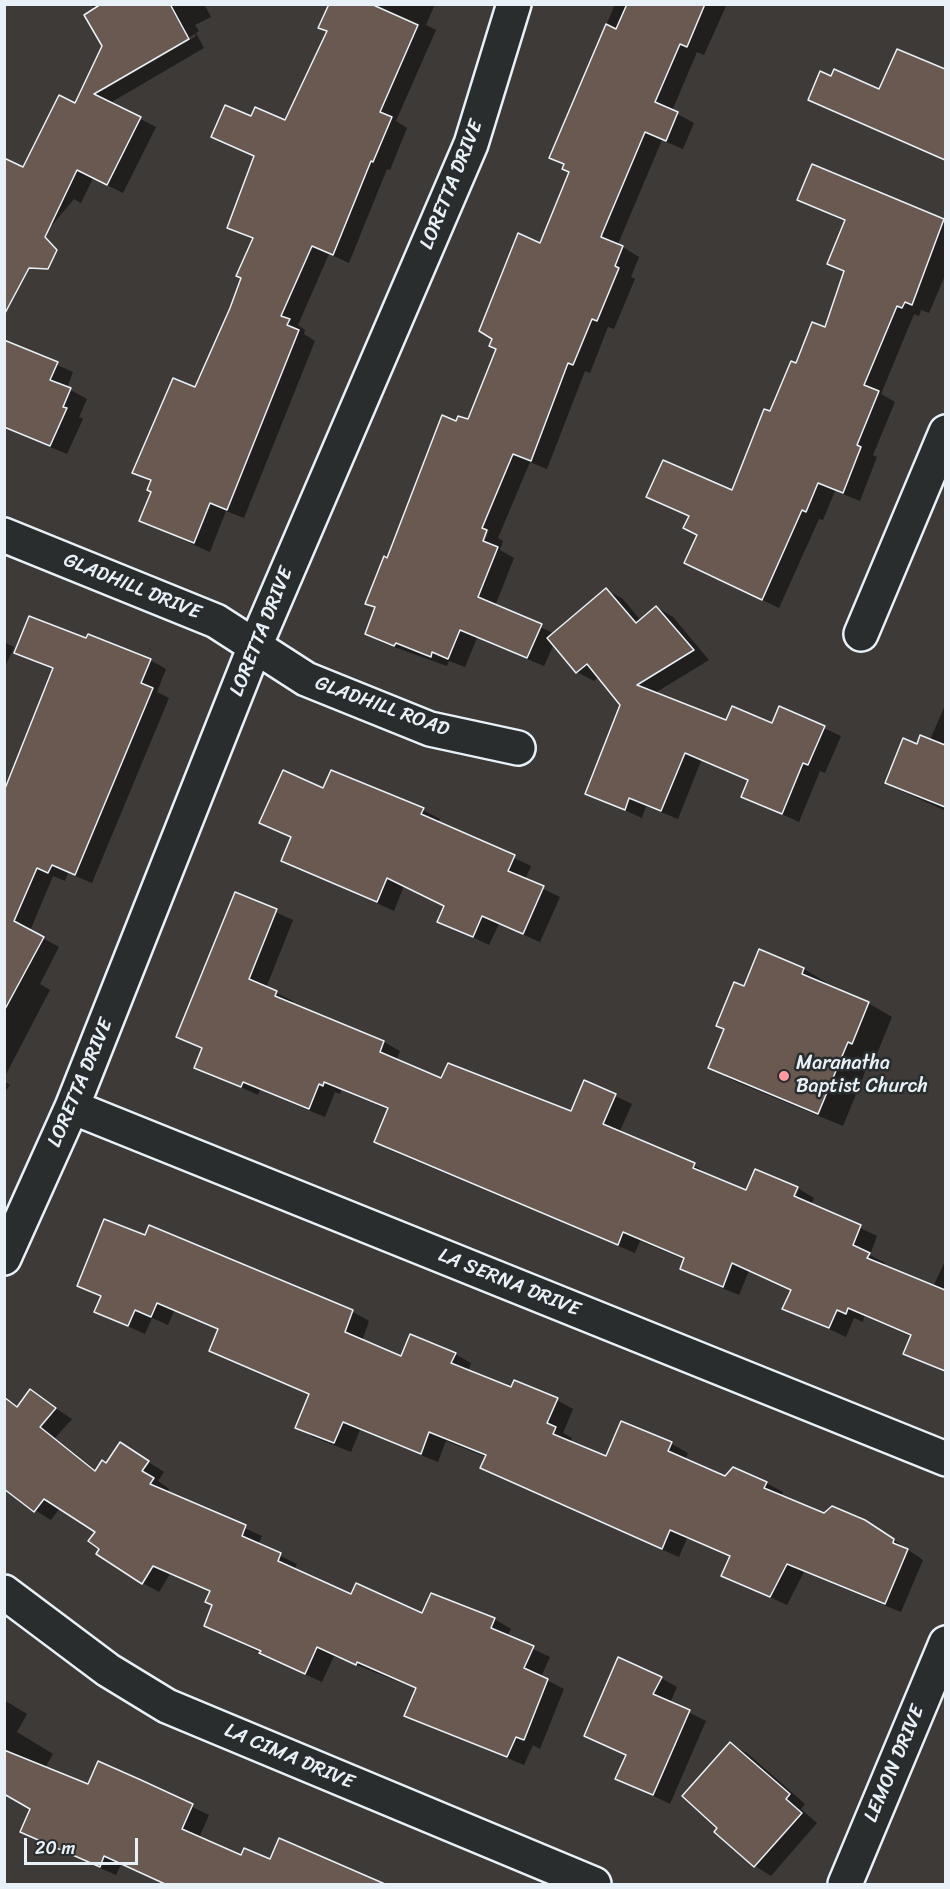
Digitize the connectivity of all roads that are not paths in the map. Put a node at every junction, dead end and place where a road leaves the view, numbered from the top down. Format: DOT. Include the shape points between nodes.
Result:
graph roads {
  1 [pos="514,4"];
  2 [pos="945,432"];
  3 [pos="4,535"];
  4 [pos="861,633"];
  5 [pos="255,646"];
  6 [pos="518,748"];
  7 [pos="72,1107"];
  8 [pos="4,1258"];
  9 [pos="945,1459"];
  10 [pos="4,1592"];
  11 [pos="945,1644"];
  12 [pos="850,1883"];
  13 [pos="594,1884"];
  1 -- 5 [label="street, LORETTA DRIVE" via="471,144"];
  2 -- 4 [label="street"];
  3 -- 5 [label="street, GLADHILL DRIVE" via="216,621"];
  5 -- 6 [label="street, GLADHILL ROAD" via="306,679 430,729"];
  5 -- 7 [label="street, LORETTA DRIVE"];
  7 -- 8 [label="street, LORETTA DRIVE"];
  7 -- 9 [label="street, LA SERNA DRIVE"];
  10 -- 13 [label="street, LA CIMA DRIVE" via="108,1670 167,1706"];
  11 -- 12 [label="street, LEMON DRIVE"];
}
